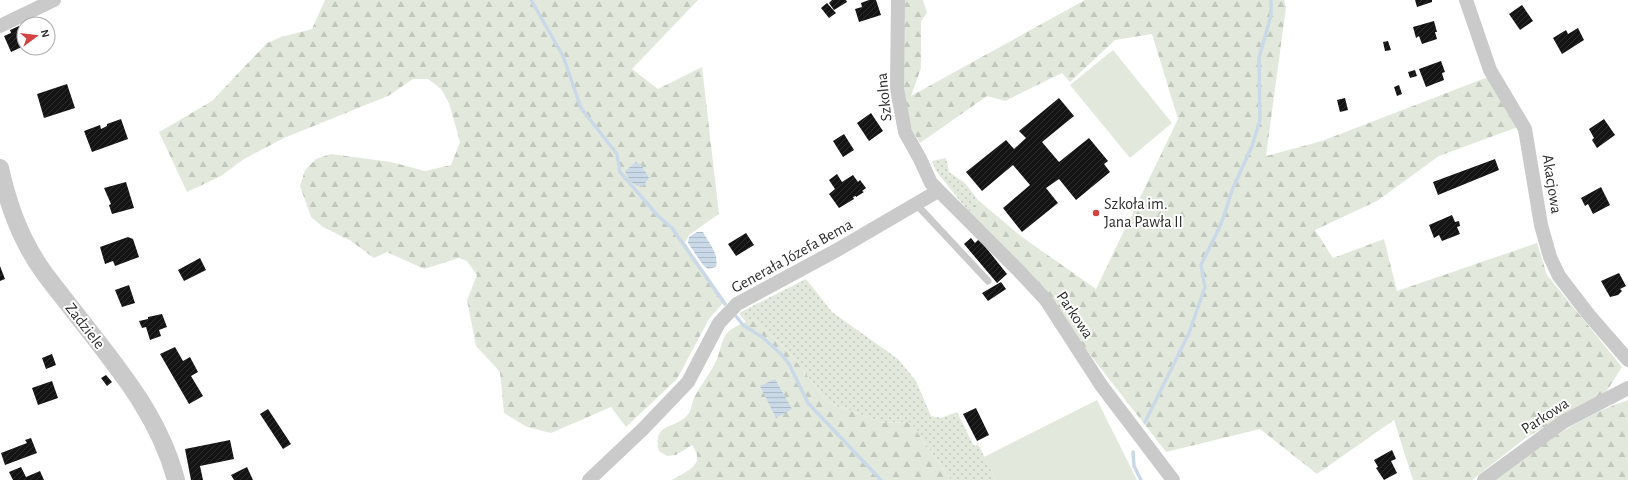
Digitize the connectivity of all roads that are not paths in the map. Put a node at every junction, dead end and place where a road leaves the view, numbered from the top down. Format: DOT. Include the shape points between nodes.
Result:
graph roads {
  1 [pos="54,0"];
  2 [pos="898,0"];
  3 [pos="1466,0"];
  4 [pos="0,26"];
  5 [pos="1,175"];
  6 [pos="934,187"];
  7 [pos="916,204"];
  8 [pos="988,281"];
  9 [pos="1628,360"];
  10 [pos="1628,388"];
  11 [pos="176,480"];
  12 [pos="589,480"];
  13 [pos="1174,480"];
  14 [pos="1484,480"];
  1 -- 4 [label="street"];
  2 -- 6 [label="street, Szkolna" via="897,89 905,132"];
  3 -- 9 [label="street, Akacjowa" via="1490,70 1525,129 1541,225 1550,257 1559,276"];
  5 -- 11 [label="street, Zadziele" via="27,246 146,408 162,438"];
  6 -- 7 [label="street, Generała Józefa Bema"];
  6 -- 13 [label="street, Parkowa" via="1046,300 1101,385"];
  7 -- 8 [label="lane"];
  7 -- 12 [label="street, Generała Józefa Bema" via="737,304 719,323 688,382"];
  10 -- 14 [label="street, Parkowa" via="1563,422"];
}
